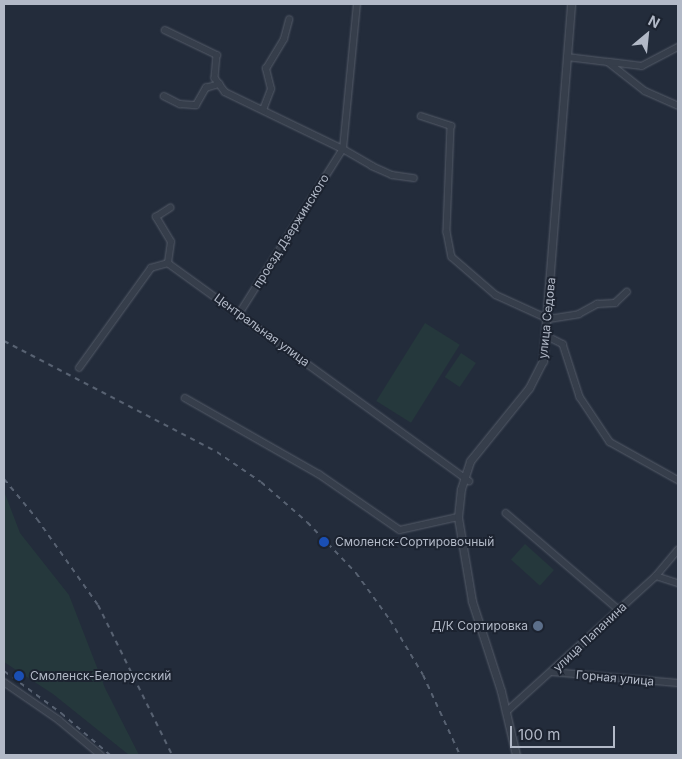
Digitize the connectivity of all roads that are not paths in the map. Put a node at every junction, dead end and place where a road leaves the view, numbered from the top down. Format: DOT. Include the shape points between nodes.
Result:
graph roads {
  1 [pos="356,4"];
  2 [pos="571,4"];
  3 [pos="289,20"];
  4 [pos="165,30"];
  5 [pos="678,48"];
  6 [pos="567,57"];
  7 [pos="608,62"];
  8 [pos="219,84"];
  9 [pos="164,96"];
  10 [pos="678,106"];
  11 [pos="263,110"];
  12 [pos="421,116"];
  13 [pos="343,149"];
  14 [pos="414,178"];
  15 [pos="170,208"];
  16 [pos="168,263"];
  17 [pos="627,292"];
  18 [pos="239,314"];
  19 [pos="549,318"];
  20 [pos="547,336"];
  21 [pos="79,368"];
  22 [pos="185,398"];
  23 [pos="467,479"];
  24 [pos="678,480"];
  25 [pos="506,513"];
  26 [pos="458,517"];
  27 [pos="678,550"];
  28 [pos="656,576"];
  29 [pos="678,582"];
  30 [pos="619,610"];
  31 [pos="552,672"];
  32 [pos="4,682"];
  33 [pos="678,683"];
  34 [pos="506,712"];
  35 [pos="101,755"];
  36 [pos="516,755"];
  1 -- 13 [label="street"];
  2 -- 6 [label="street, улица Седова"];
  3 -- 11 [label="street" via="284,39 266,69 271,88"];
  4 -- 8 [label="street" via="218,55 214,78"];
  5 -- 7 [label="street" via="642,66"];
  6 -- 7 [label="street"];
  6 -- 19 [label="street, улица Седова"];
  7 -- 10 [label="street" via="645,92"];
  8 -- 9 [label="street" via="206,88 196,105 180,104"];
  8 -- 11 [label="street" via="225,92"];
  11 -- 13 [label="street"];
  12 -- 19 [label="street" via="451,126 447,232 452,257 496,295"];
  13 -- 14 [label="street" via="392,175"];
  13 -- 18 [label="street, проезд Дзержинского"];
  15 -- 16 [label="street" via="156,217 171,242"];
  16 -- 18 [label="street, Центральная улица"];
  16 -- 21 [label="street" via="151,268"];
  17 -- 19 [label="street" via="615,303 597,304 579,314"];
  18 -- 23 [label="street, Центральная улица"];
  19 -- 20 [label="street, улица Седова"];
  20 -- 23 [label="street, улица Седова" via="543,361 529,388 470,461"];
  20 -- 24 [label="street" via="563,344 580,397 610,442"];
  22 -- 26 [label="street" via="319,474 400,530"];
  23 -- 26 [label="street, улица Седова"];
  25 -- 30 [label="street"];
  26 -- 34 [label="street, улица Седова" via="472,601"];
  27 -- 28 [label="street, улица Папанина"];
  28 -- 29 [label="street"];
  28 -- 30 [label="street, улица Папанина"];
  30 -- 31 [label="street, улица Папанина"];
  31 -- 33 [label="street, Горная улица"];
  31 -- 34 [label="street, улица Папанина"];
  32 -- 35 [label="street" via="59,720"];
  34 -- 36 [label="street, улица Седова"];
}
